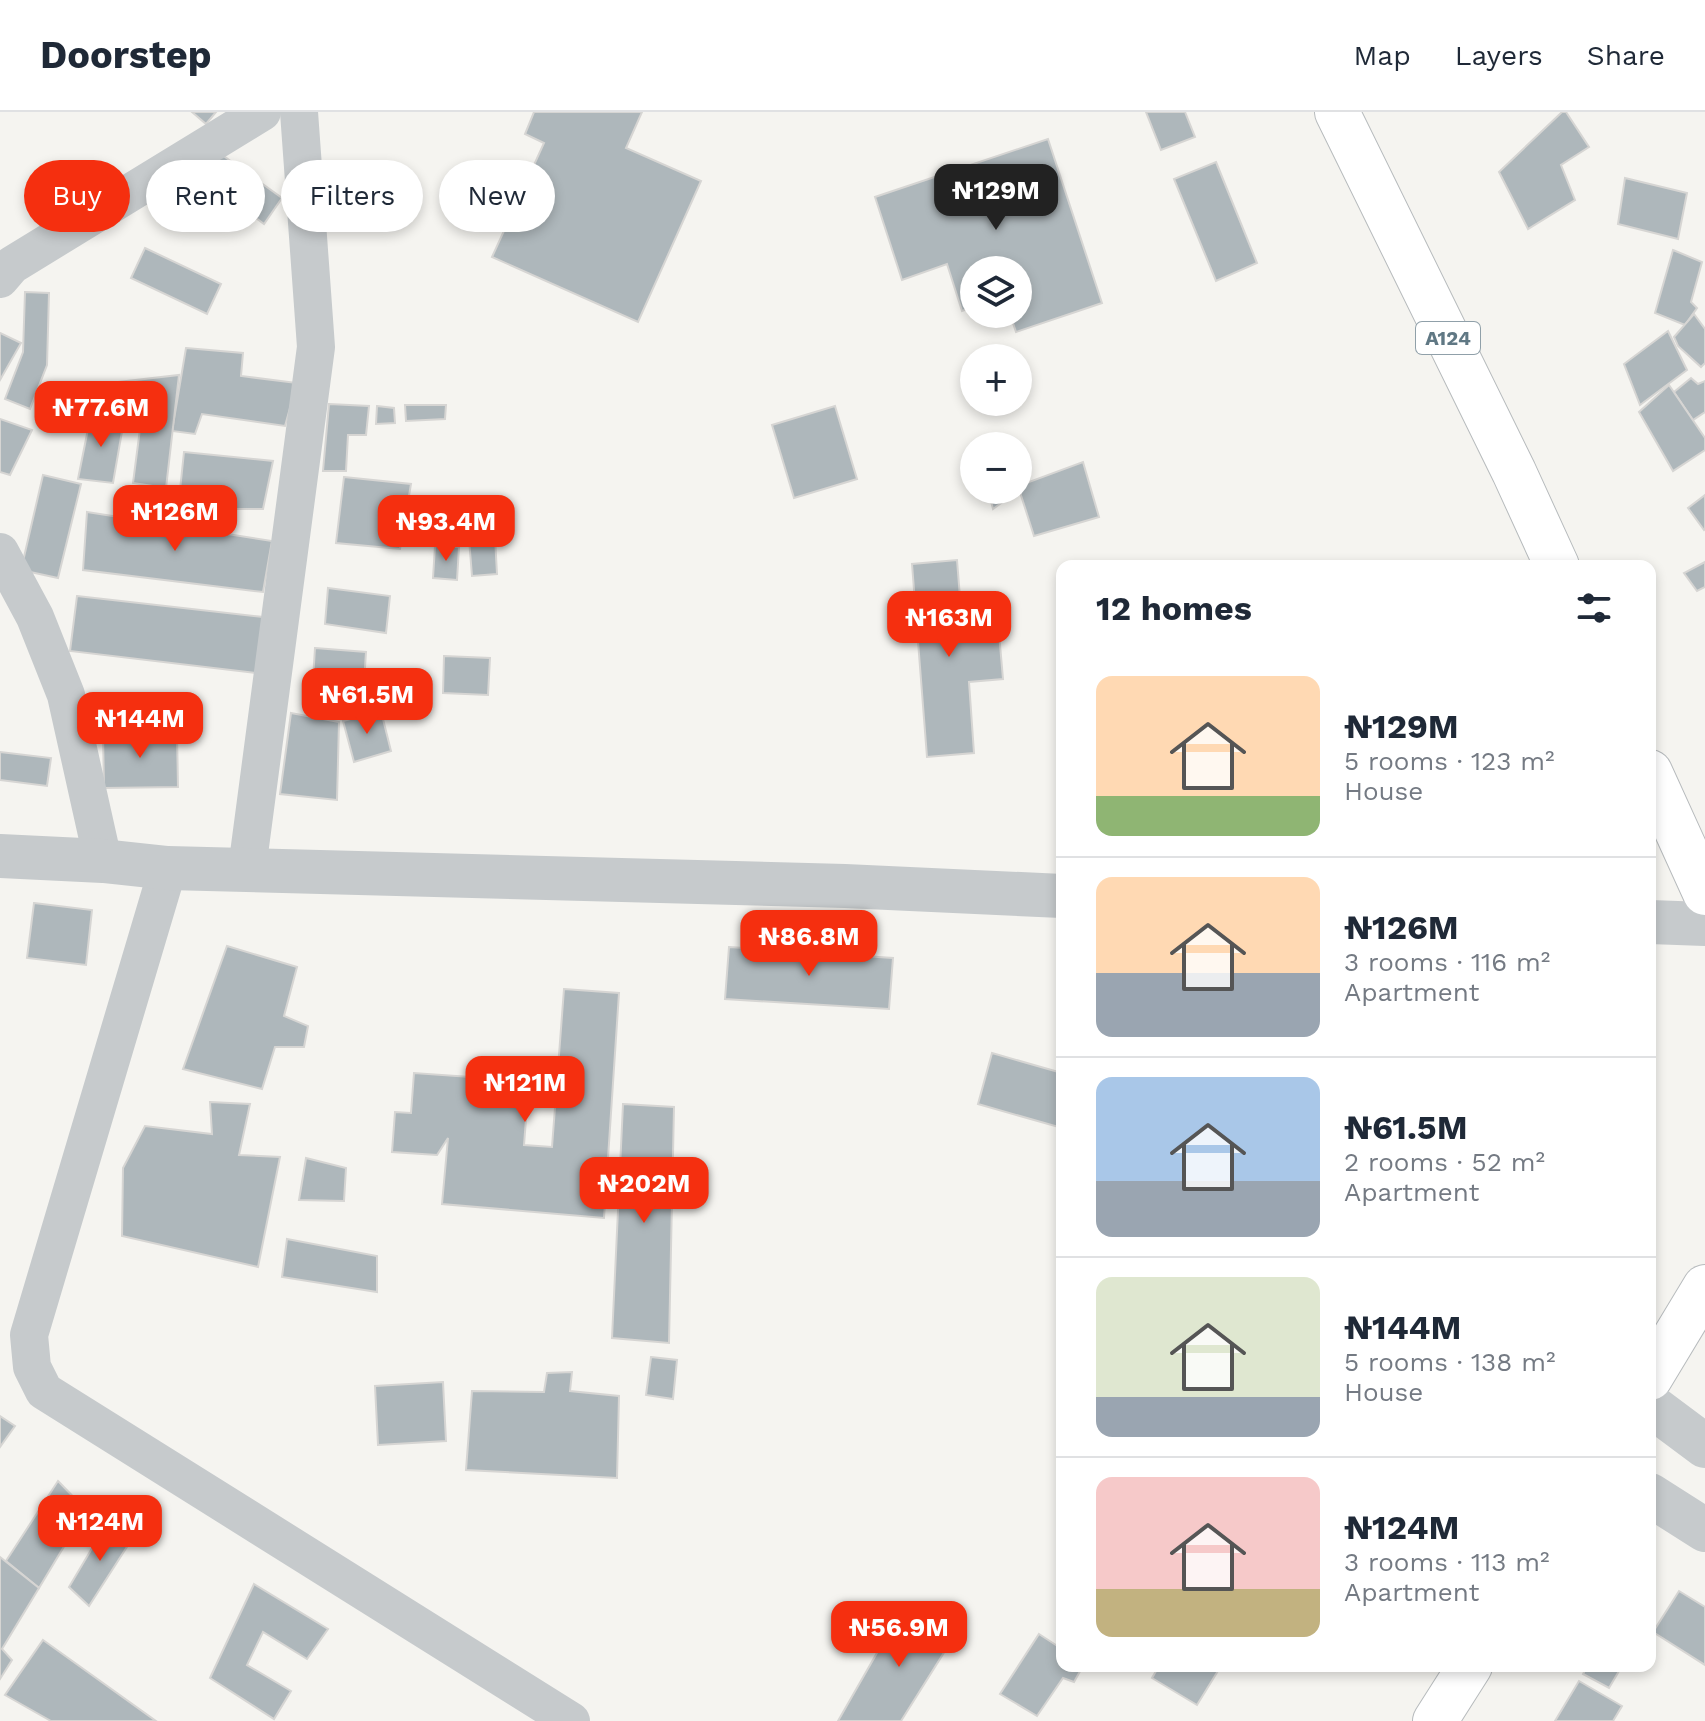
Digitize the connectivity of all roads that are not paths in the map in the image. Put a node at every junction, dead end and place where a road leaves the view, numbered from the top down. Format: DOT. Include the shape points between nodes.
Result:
graph roads {
  1 [pos="262,112"];
  2 [pos="299,112"];
  3 [pos="1337,112"];
  4 [pos="0,279"];
  5 [pos="0,552"];
  6 [pos="1554,560"];
  7 [pos="1656,785"];
  8 [pos="0,856"];
  9 [pos="103,861"];
  10 [pos="168,868"];
  11 [pos="247,869"];
  12 [pos="1705,893"];
  13 [pos="1056,896"];
  14 [pos="1656,922"];
  15 [pos="1705,924"];
  16 [pos="1705,1287"];
  17 [pos="1656,1368"];
  18 [pos="1656,1409"];
  19 [pos="1705,1446"];
  20 [pos="1656,1499"];
  21 [pos="1705,1530"];
  22 [pos="1466,1672"];
  23 [pos="571,1721"];
  24 [pos="1435,1721"];
  1 -- 4 [label="street" via="12,265"];
  2 -- 11 [label="street" via="316,347"];
  3 -- 6 [label="highway, A124"];
  5 -- 9 [label="street" via="35,617 66,695"];
  7 -- 12 [label="highway"];
  8 -- 9 [label="street"];
  9 -- 10 [label="street"];
  10 -- 11 [label="street"];
  10 -- 23 [label="street" via="29,1335 32,1367 44,1391"];
  11 -- 13 [label="street"];
  14 -- 15 [label="street"];
  16 -- 17 [label="highway"];
  18 -- 19 [label="street"];
  20 -- 21 [label="street"];
  22 -- 24 [label="highway"];
}
